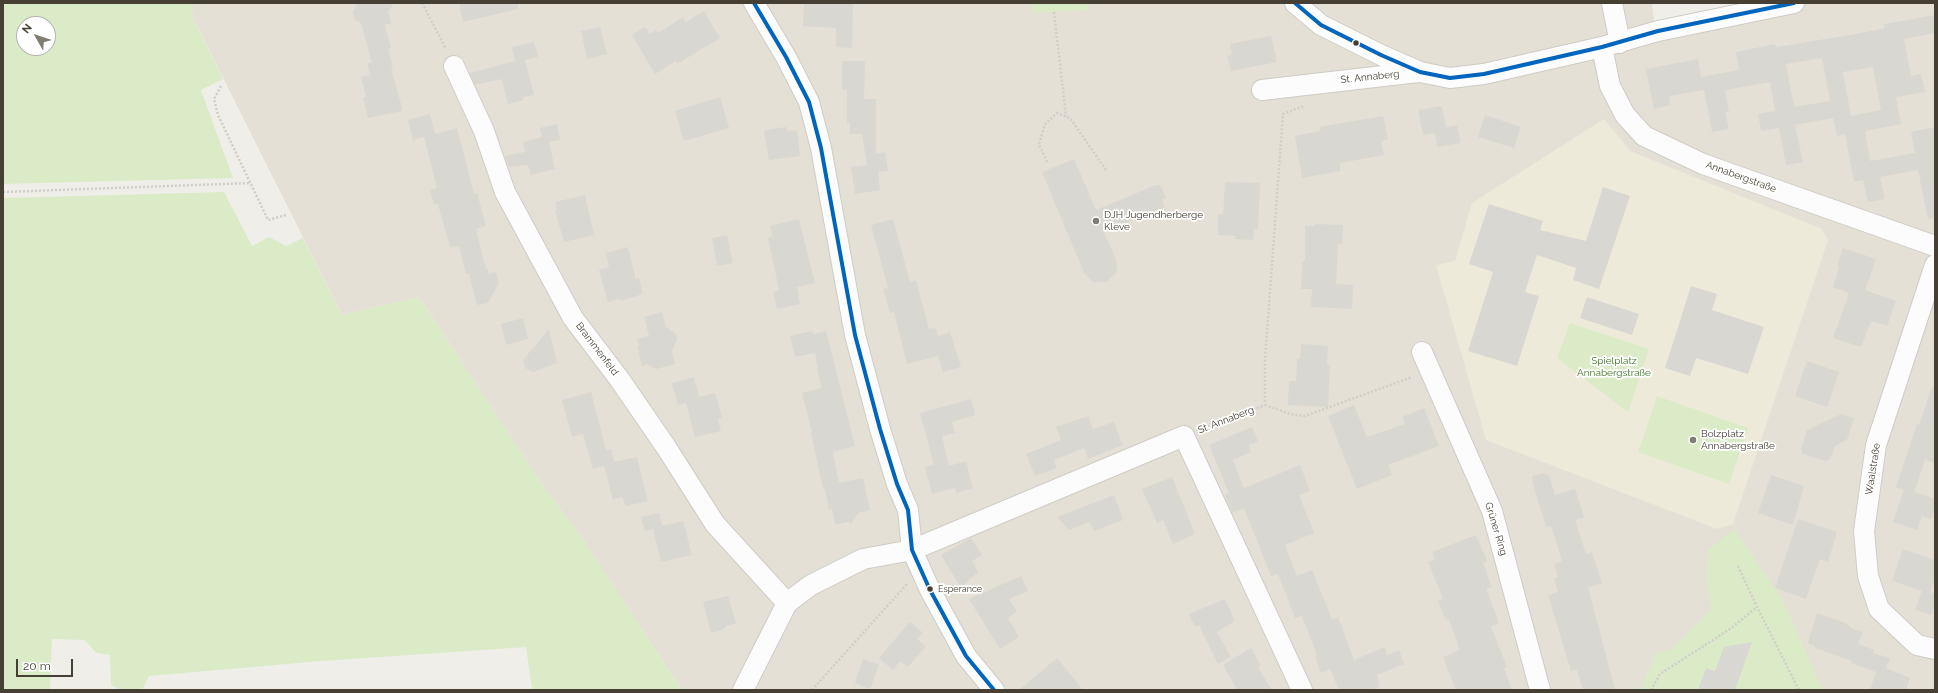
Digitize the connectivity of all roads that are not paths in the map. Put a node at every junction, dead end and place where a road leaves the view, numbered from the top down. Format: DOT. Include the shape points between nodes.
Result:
graph roads {
  1 [pos="754,3"];
  2 [pos="1296,3"];
  3 [pos="1612,3"];
  4 [pos="1794,3"];
  5 [pos="1611,45"];
  6 [pos="454,66"];
  7 [pos="1420,72"];
  8 [pos="1262,90"];
  9 [pos="1935,246"];
  10 [pos="1935,266"];
  11 [pos="1426,361"];
  12 [pos="912,550"];
  13 [pos="787,603"];
  14 [pos="1935,649"];
  15 [pos="744,690"];
  16 [pos="993,690"];
  17 [pos="1302,690"];
  18 [pos="1540,690"];
  1 -- 12 [label="street" via="809,102 821,148 855,335 880,429 908,510"];
  2 -- 7 [label="street" via="1321,25"];
  3 -- 5 [label="street, Annabergstraße"];
  4 -- 5 [label="street" via="1658,31"];
  5 -- 7 [label="street" via="1484,74 1450,78"];
  5 -- 9 [label="street, Annabergstraße" via="1610,86 1625,115 1644,136 1703,164"];
  6 -- 13 [label="street, Brammenfeld" via="484,132 505,192 573,318 624,386 715,524"];
  7 -- 8 [label="street, St. Annaberg"];
  10 -- 14 [label="street, Waalstraße" via="1876,444 1864,531 1868,576 1880,609 1917,645"];
  11 -- 18 [label="street, Grüner Ring" via="1492,511"];
  12 -- 13 [label="street" via="863,559 811,585"];
  12 -- 16 [label="street" via="966,656"];
  12 -- 17 [label="street" via="1184,436"];
  13 -- 15 [label="street"];
}
